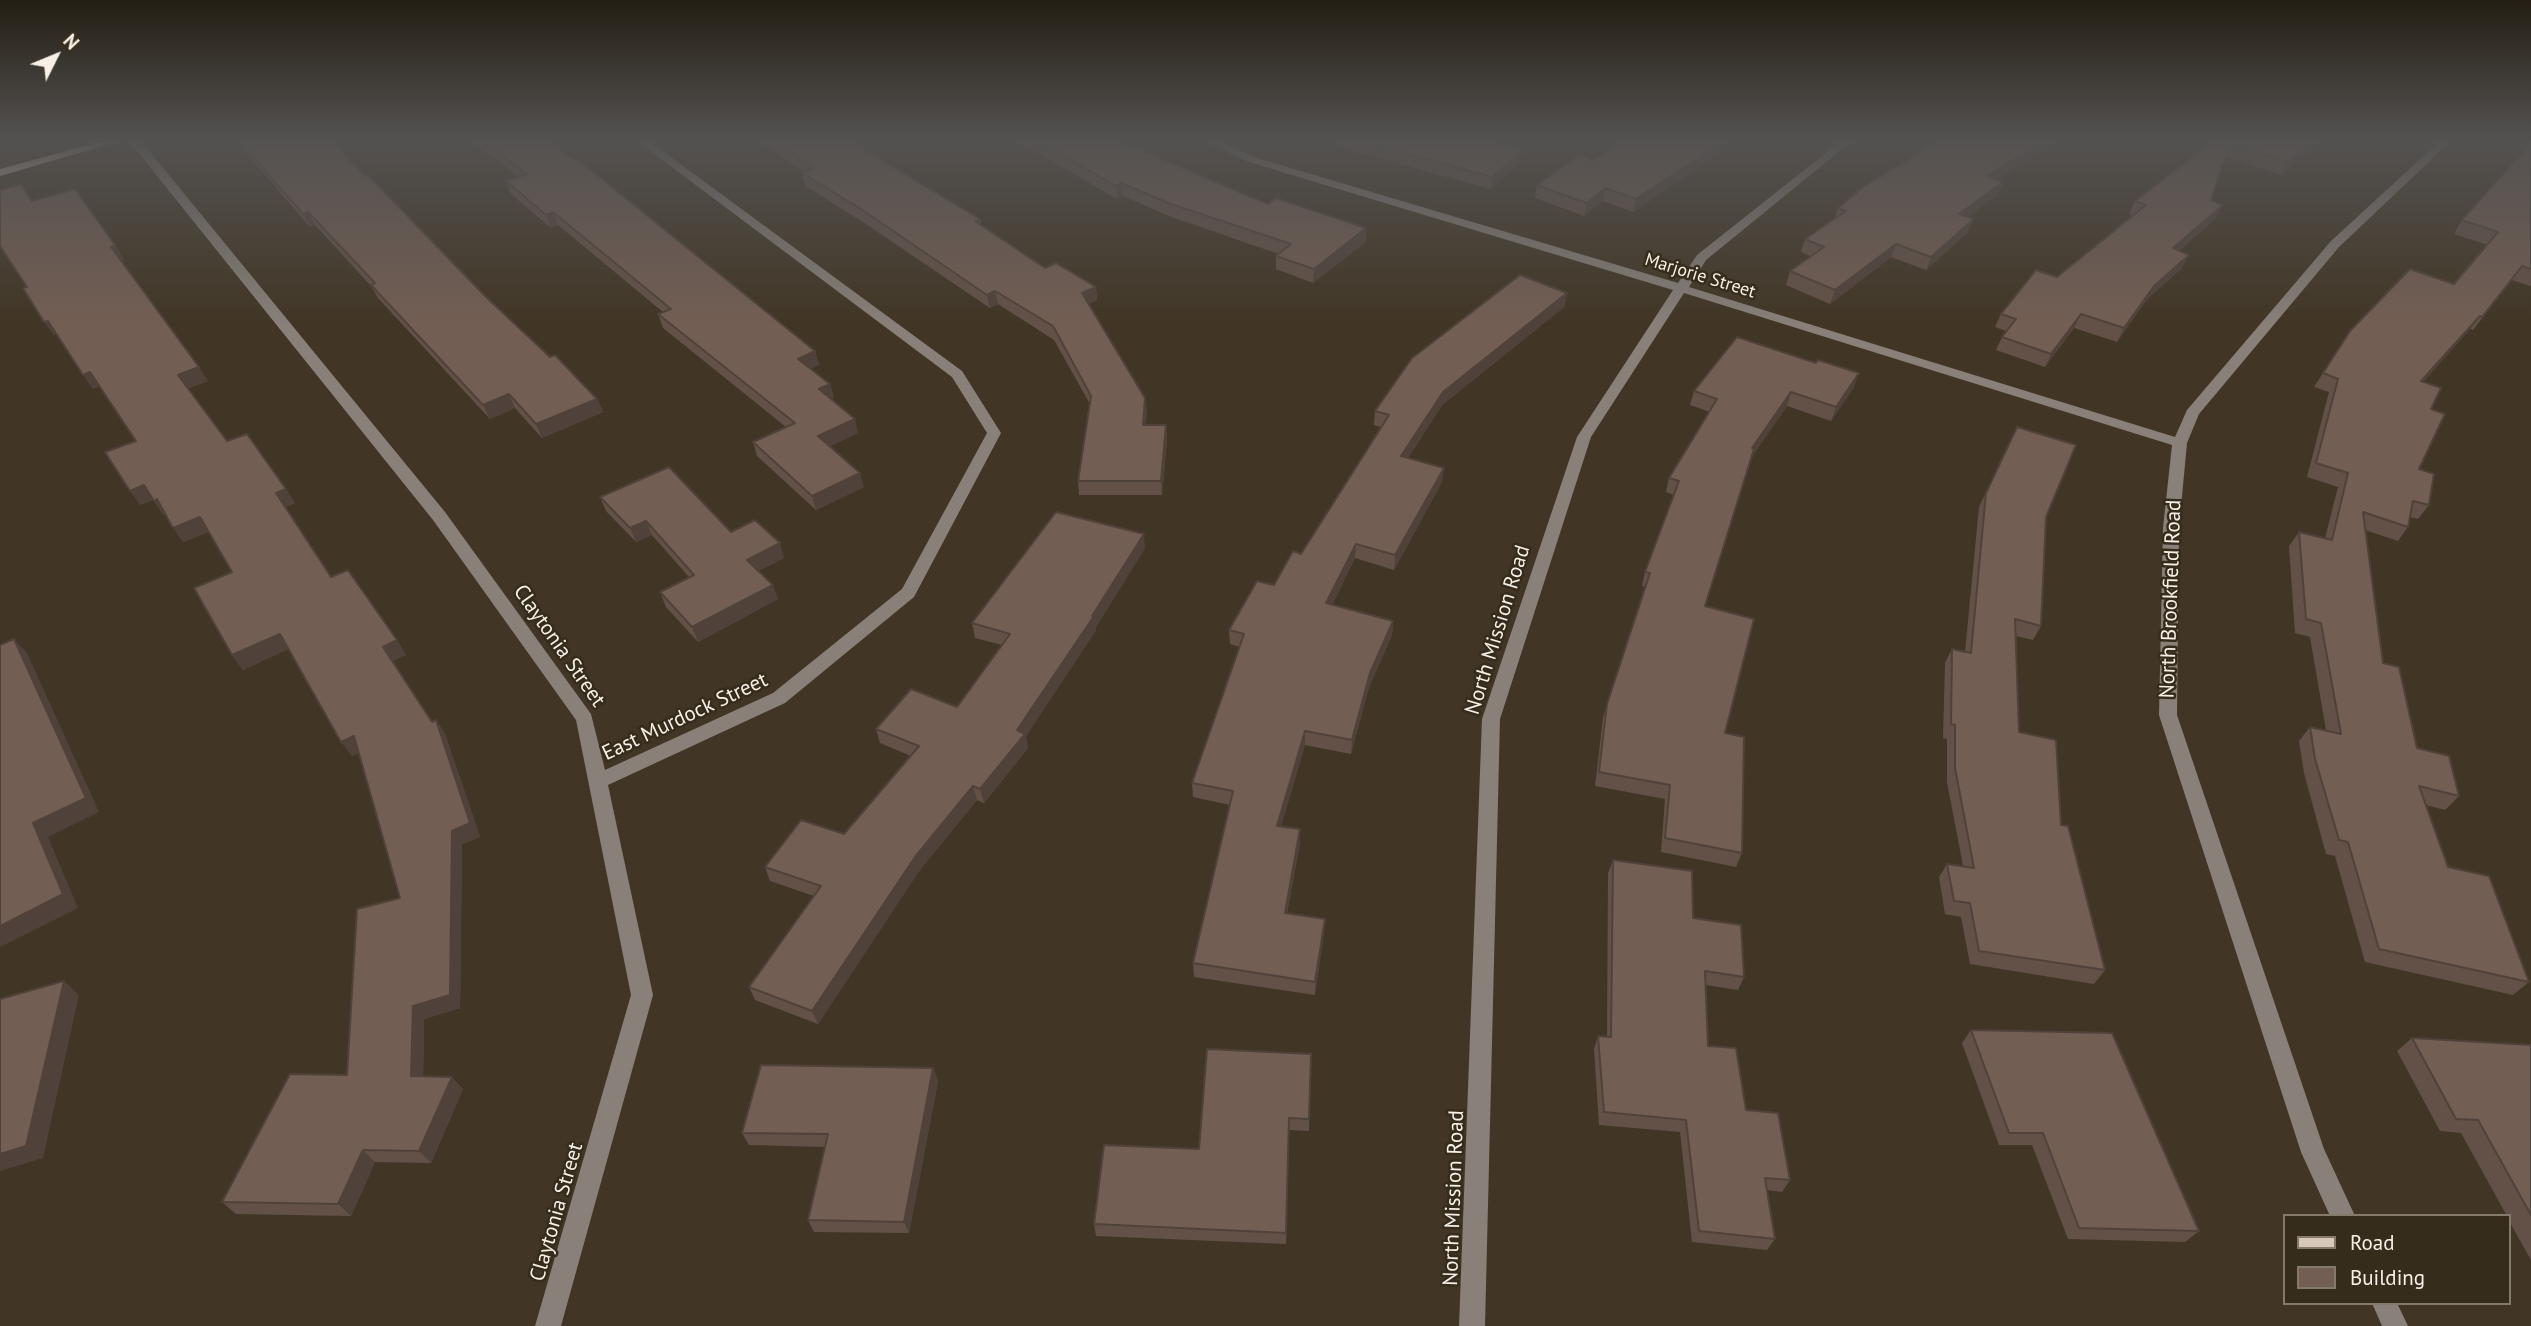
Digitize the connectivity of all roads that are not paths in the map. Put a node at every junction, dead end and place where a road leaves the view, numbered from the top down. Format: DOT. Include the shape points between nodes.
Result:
graph roads {
  1 [pos="185,203"];
  2 [pos="726,203"];
  3 [pos="1396,203"];
  4 [pos="1770,203"];
  5 [pos="2379,203"];
  6 [pos="1681,288"];
  7 [pos="2180,443"];
  8 [pos="598,781"];
  9 [pos="2342,1214"];
  10 [pos="2385,1305"];
  11 [pos="548,1326"];
  12 [pos="1472,1326"];
  13 [pos="2395,1326"];
  1 -- 8 [label="street, Claytonia Street" via="447,527 585,719"];
  2 -- 8 [label="street, East Murdock Street" via="957,374 994,433 908,593 779,698"];
  3 -- 6 [label="street, Marjorie Street"];
  4 -- 6 [label="street, North Mission Road" via="1701,258"];
  5 -- 7 [label="street, North Brookfield Road" via="2335,244 2192,413"];
  6 -- 7 [label="street, Marjorie Street"];
  6 -- 12 [label="street, North Mission Road" via="1584,437 1491,719"];
  7 -- 9 [label="street, North Brookfield Road" via="2171,528 2168,715 2313,1152"];
  8 -- 11 [label="street, Claytonia Street" via="642,995"];
  10 -- 13 [label="street"];
}
